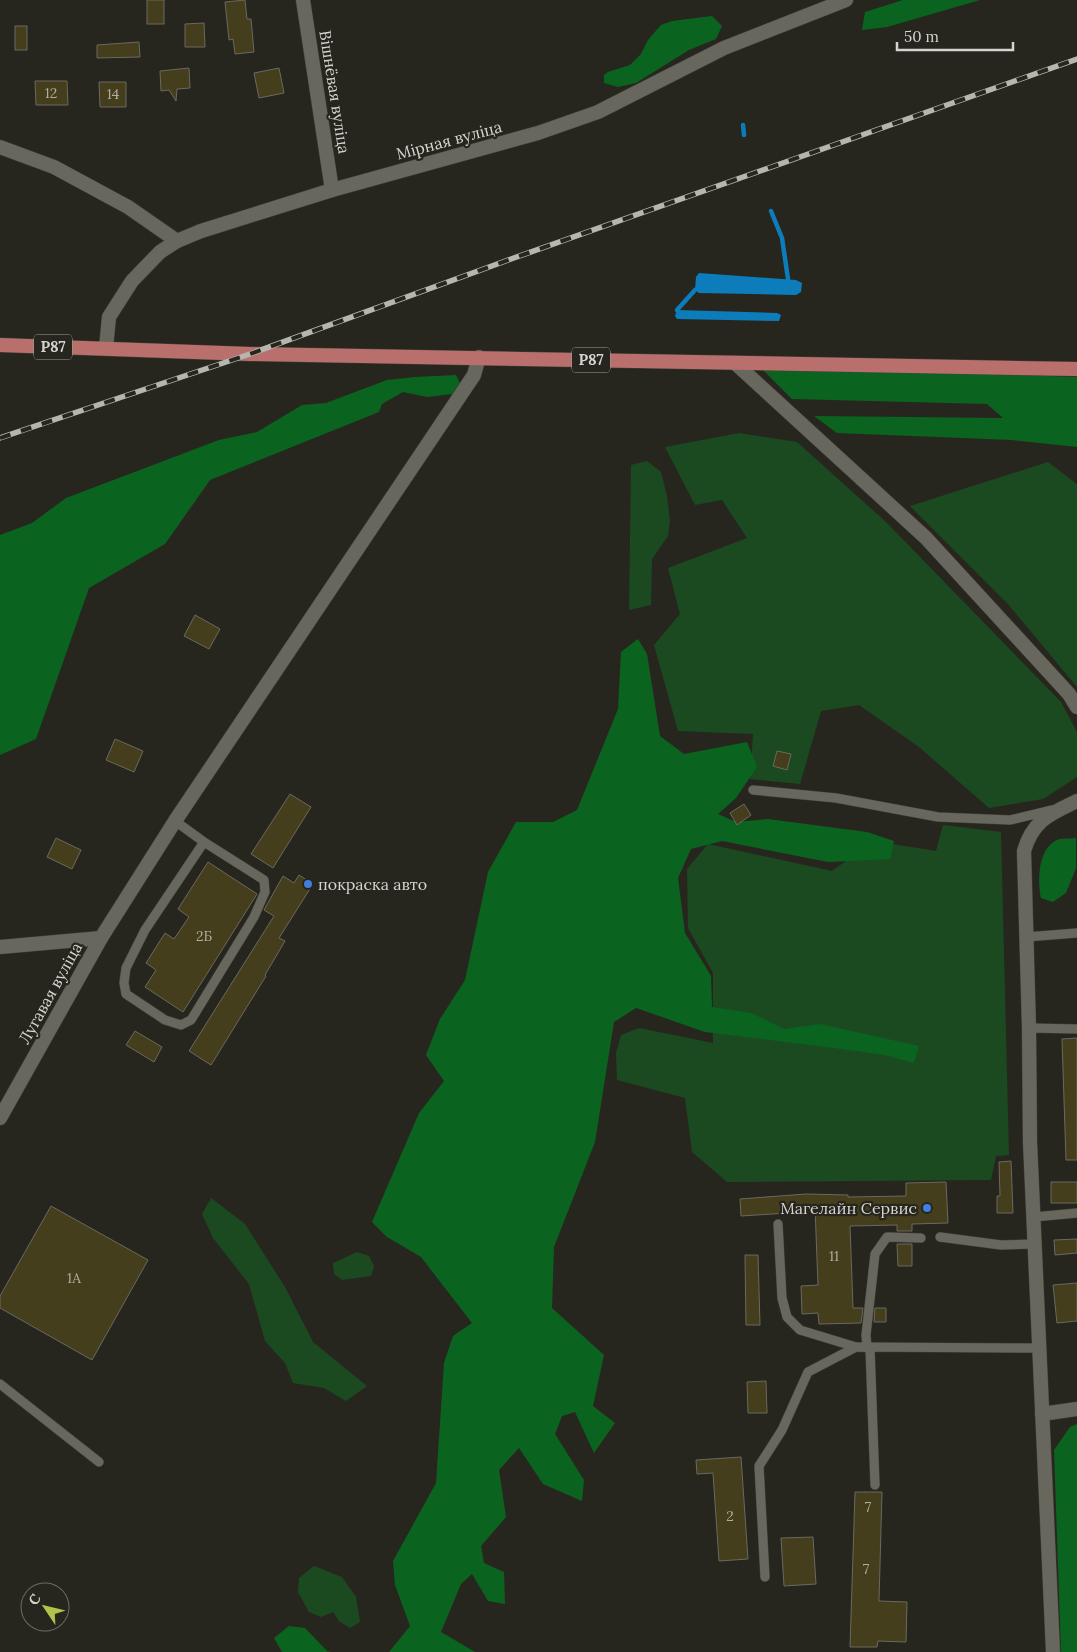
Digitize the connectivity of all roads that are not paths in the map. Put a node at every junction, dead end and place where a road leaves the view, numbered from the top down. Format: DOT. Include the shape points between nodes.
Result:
graph roads {
  1 [pos="303,0"];
  2 [pos="846,0"];
  3 [pos="0,147"];
  4 [pos="332,190"];
  5 [pos="176,242"];
  6 [pos="0,345"];
  7 [pos="106,348"];
  8 [pos="479,358"];
  9 [pos="734,363"];
  10 [pos="1077,369"];
  11 [pos="1077,707"];
  12 [pos="753,790"];
  13 [pos="1077,800"];
  14 [pos="1062,808"];
  15 [pos="1077,808"];
  16 [pos="175,821"];
  17 [pos="204,842"];
  18 [pos="1077,933"];
  19 [pos="1026,937"];
  20 [pos="101,938"];
  21 [pos="0,947"];
  22 [pos="1029,1028"];
  23 [pos="1077,1029"];
  24 [pos="0,1118"];
  25 [pos="1077,1214"];
  26 [pos="1034,1216"];
  27 [pos="778,1224"];
  28 [pos="940,1237"];
  29 [pos="921,1238"];
  30 [pos="1036,1244"];
  31 [pos="856,1347"];
  32 [pos="869,1348"];
  33 [pos="1038,1348"];
  34 [pos="0,1384"];
  35 [pos="1077,1409"];
  36 [pos="1042,1414"];
  37 [pos="99,1462"];
  38 [pos="875,1485"];
  39 [pos="765,1577"];
  40 [pos="1053,1652"];
  1 -- 4 [label="street, Вішнёвая вуліца"];
  2 -- 4 [label="street, Мірная вуліца" via="724,48 598,112 538,133"];
  3 -- 5 [label="street" via="54,167 128,206"];
  4 -- 5 [label="street, Мірная вуліца" via="201,231"];
  5 -- 7 [label="street, Мірная вуліца" via="160,252 132,281 109,317"];
  6 -- 7 [label="main road, Р87"];
  7 -- 8 [label="main road, Р87"];
  8 -- 9 [label="main road, Р87"];
  8 -- 16 [label="street, Лугавая вуліца" via="474,375"];
  9 -- 10 [label="main road, Р87"];
  9 -- 11 [label="street" via="926,538 1070,694"];
  12 -- 14 [label="lane" via="836,798 938,817 1010,820"];
  13 -- 14 [label="street"];
  14 -- 15 [label="street"];
  14 -- 19 [label="street" via="1034,828 1024,851"];
  16 -- 17 [label="lane"];
  16 -- 20 [label="street, Лугавая вуліца"];
  17 -- 17 [label="lane" via="264,880 265,892 191,1020 181,1025 165,1020 126,994 124,983 126,968 145,930"];
  18 -- 19 [label="lane"];
  19 -- 22 [label="street"];
  20 -- 21 [label="street"];
  20 -- 24 [label="street, Лугавая вуліца"];
  22 -- 23 [label="lane"];
  22 -- 26 [label="street"];
  25 -- 26 [label="lane"];
  26 -- 30 [label="street"];
  27 -- 31 [label="lane" via="782,1298 787,1318 800,1330"];
  28 -- 30 [label="lane" via="1001,1245"];
  29 -- 32 [label="lane" via="888,1237 875,1254 866,1335"];
  30 -- 33 [label="street"];
  31 -- 32 [label="lane"];
  31 -- 39 [label="lane" via="808,1372 782,1430 759,1466"];
  32 -- 33 [label="lane"];
  32 -- 38 [label="lane"];
  33 -- 36 [label="street"];
  34 -- 37 [label="lane"];
  35 -- 36 [label="street"];
  36 -- 40 [label="street"];
}
